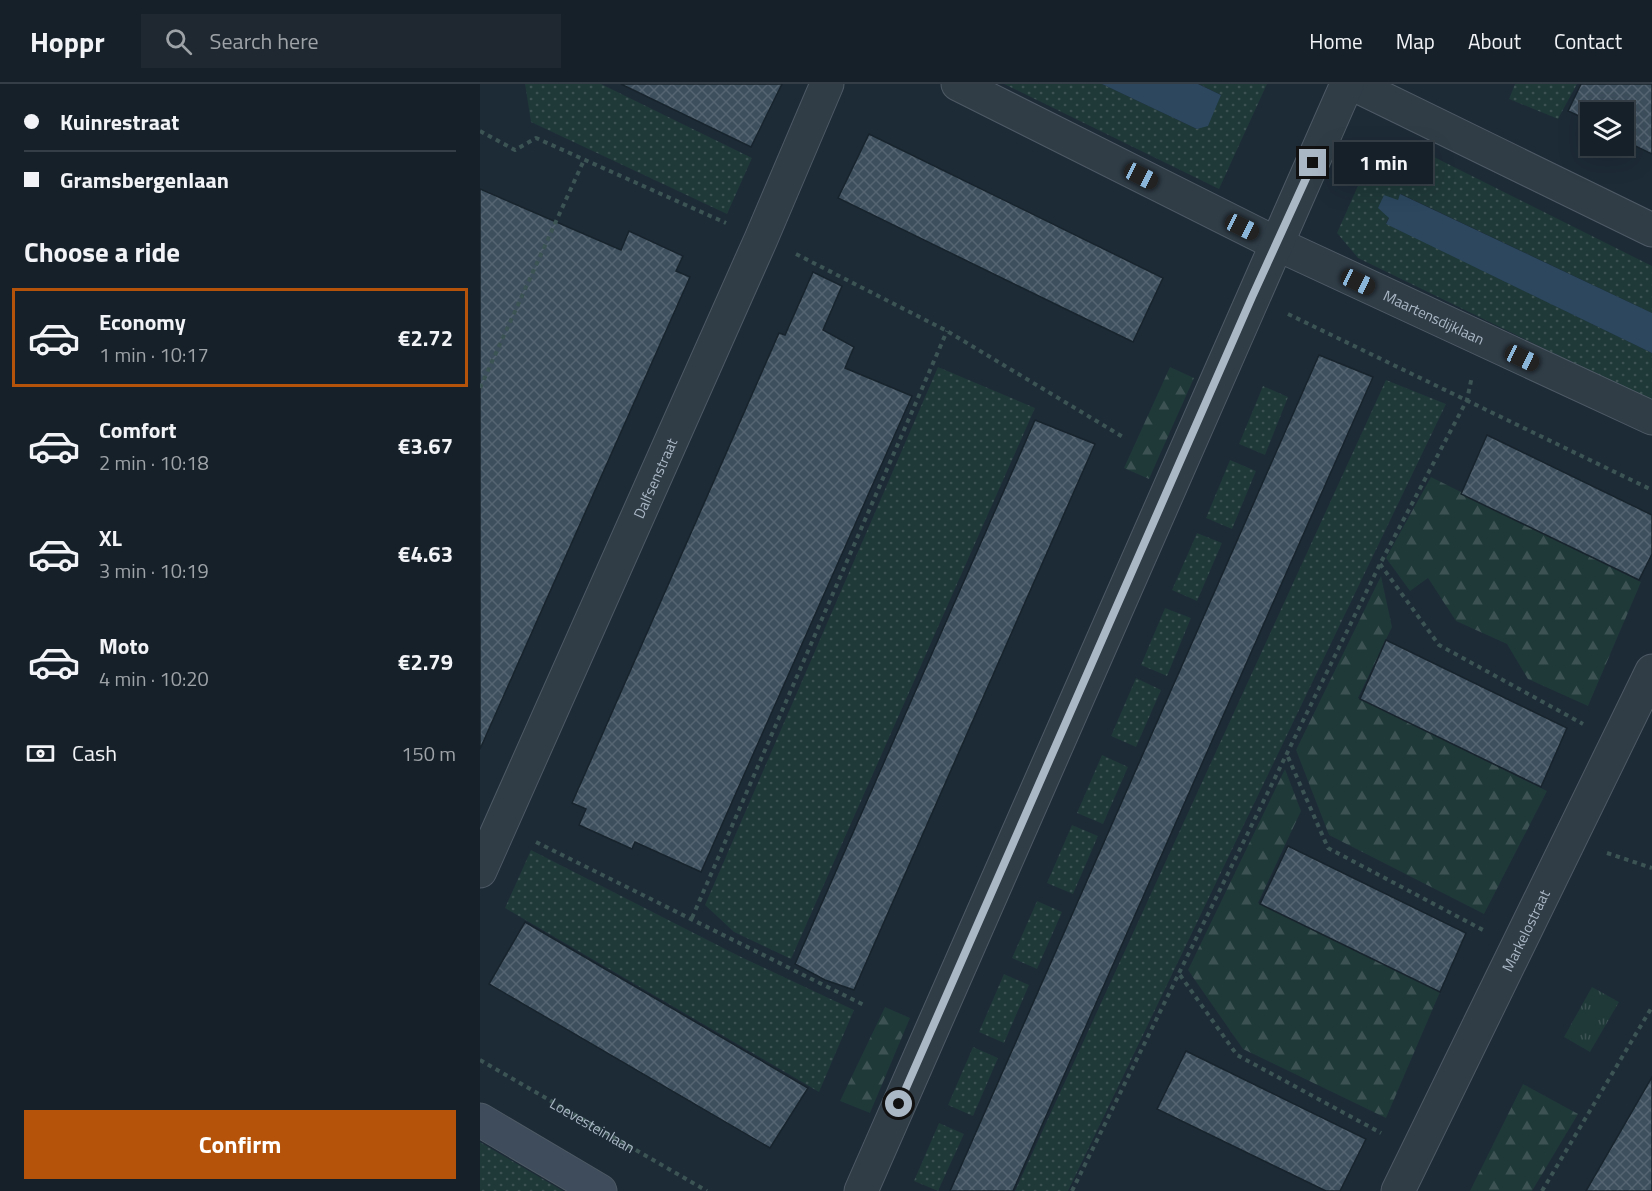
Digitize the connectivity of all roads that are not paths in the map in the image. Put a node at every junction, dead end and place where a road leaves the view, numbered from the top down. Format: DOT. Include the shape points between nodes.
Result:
graph roads {
  1 [pos="827,84"];
  2 [pos="958,84"];
  3 [pos="1347,84"];
  4 [pos="1353,84"];
  5 [pos="1652,230"];
  6 [pos="1277,244"];
  7 [pos="1652,418"];
  8 [pos="1652,672"];
  9 [pos="480,871"];
  10 [pos="480,1120"];
  11 [pos="600,1191"];
  12 [pos="861,1191"];
  13 [pos="1398,1191"];
  1 -- 9 [label="street, Dalfsenstraat"];
  2 -- 6 [label="street, Maartensdijklaan"];
  3 -- 6 [label="street"];
  4 -- 5 [label="street"];
  6 -- 7 [label="street, Maartensdijklaan"];
  6 -- 12 [label="street"];
  8 -- 13 [label="street, Markelostraat"];
  10 -- 11 [label="main road"];
}
